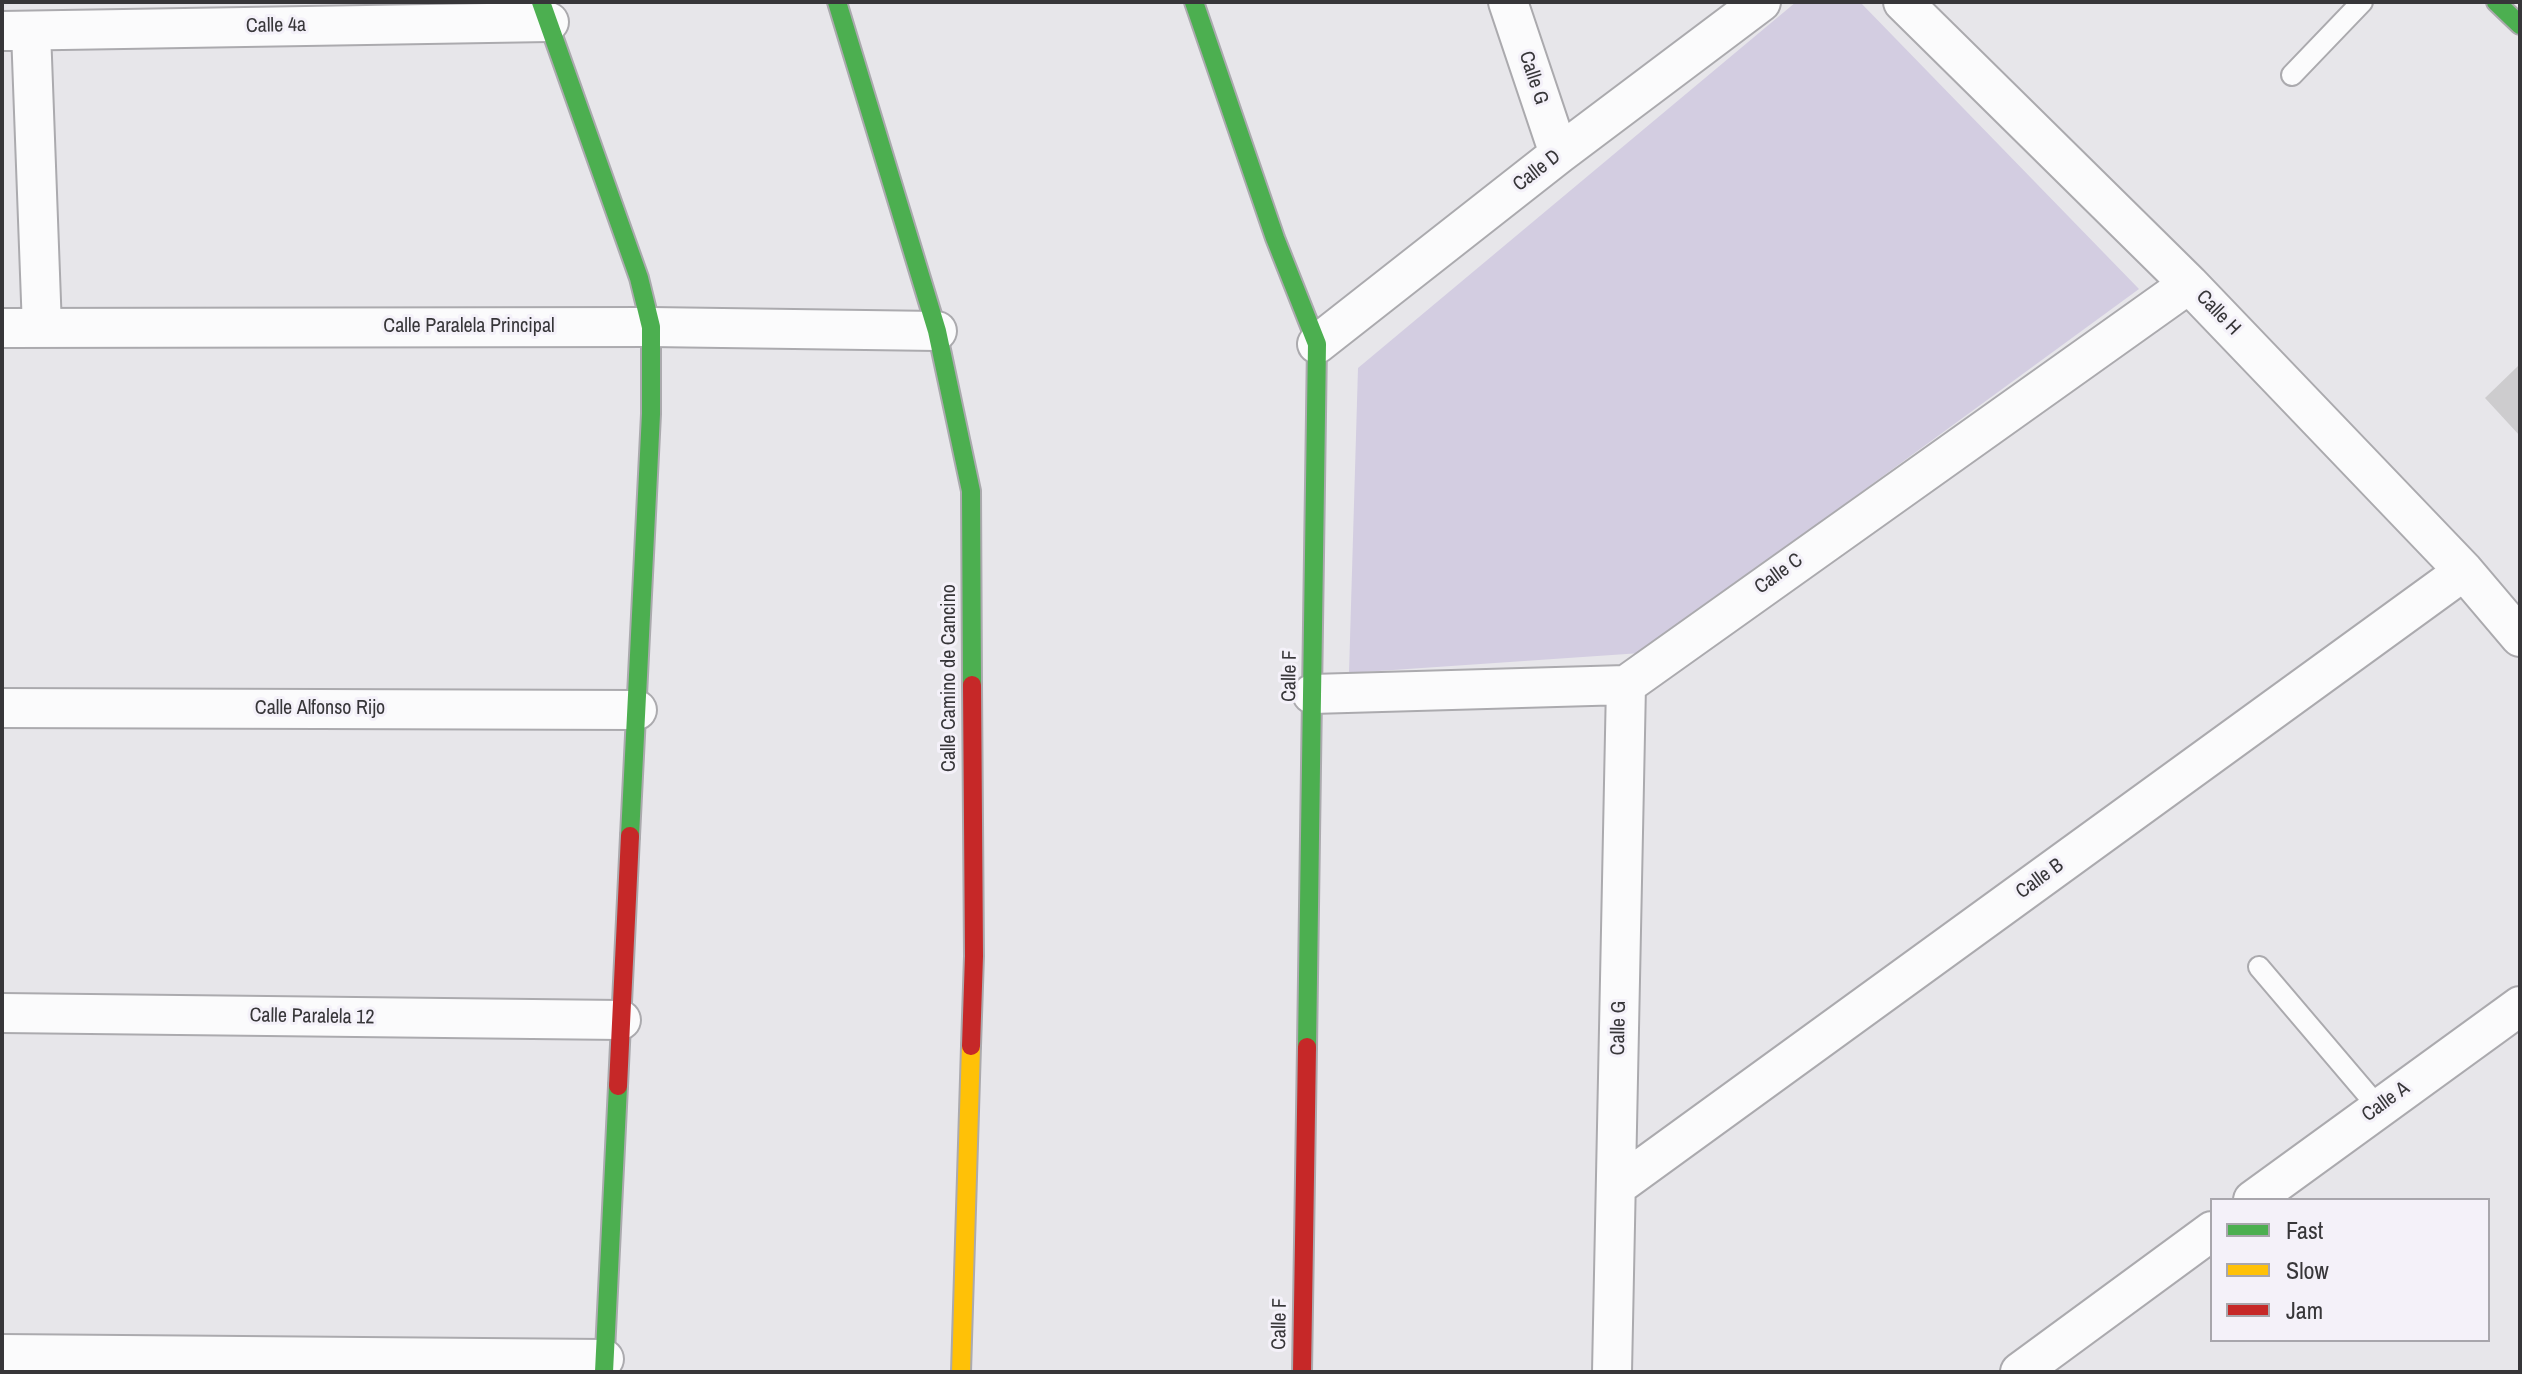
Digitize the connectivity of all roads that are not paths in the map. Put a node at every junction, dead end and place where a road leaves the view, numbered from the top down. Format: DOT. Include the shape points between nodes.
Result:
graph roads {
  1 [pos="837,2"];
  2 [pos="1194,2"];
  3 [pos="1508,2"];
  4 [pos="1761,2"];
  5 [pos="1903,2"];
  6 [pos="2362,2"];
  7 [pos="2496,2"];
  8 [pos="545,12"];
  9 [pos="2520,25"];
  10 [pos="16,31"];
  11 [pos="2292,75"];
  12 [pos="1559,154"];
  13 [pos="2189,284"];
  14 [pos="651,327"];
  15 [pos="2,328"];
  16 [pos="42,328"];
  17 [pos="937,331"];
  18 [pos="1317,344"];
  19 [pos="2464,571"];
  20 [pos="2520,637"];
  21 [pos="1626,685"];
  22 [pos="1312,694"];
  23 [pos="2,708"];
  24 [pos="637,710"];
  25 [pos="2259,967"];
  26 [pos="2520,1006"];
  27 [pos="2,1013"];
  28 [pos="621,1020"];
  29 [pos="2379,1108"];
  30 [pos="1616,1187"];
  31 [pos="2256,1198"];
  32 [pos="2210,1232"];
  33 [pos="2,1354"];
  34 [pos="604,1365"];
  35 [pos="961,1372"];
  36 [pos="1302,1372"];
  37 [pos="1612,1372"];
  38 [pos="2020,1372"];
  1 -- 17 [label="street, Calle Camino de Cancino"];
  2 -- 18 [label="street, Calle F"];
  3 -- 12 [label="street, Calle G"];
  4 -- 12 [label="street, Calle D"];
  5 -- 13 [label="street, Calle H"];
  6 -- 11 [label="lane"];
  7 -- 9 [label="street"];
  8 -- 10 [label="street, Calle 4a"];
  8 -- 14 [label="street" via="639,278"];
  10 -- 16 [label="street"];
  12 -- 18 [label="street, Calle D"];
  13 -- 19 [label="street, Calle H"];
  13 -- 21 [label="street, Calle C"];
  14 -- 16 [label="street, Calle Paralela Principal"];
  14 -- 17 [label="street, Calle Paralela Principal"];
  14 -- 24 [label="street"];
  15 -- 16 [label="street, Calle Paralela Principal"];
  17 -- 35 [label="street, Calle Camino de Cancino" via="971,491 974,956"];
  18 -- 22 [label="street, Calle F"];
  19 -- 20 [label="street, Calle H"];
  19 -- 30 [label="street, Calle B"];
  21 -- 22 [label="street"];
  21 -- 30 [label="street, Calle G"];
  22 -- 36 [label="street, Calle F"];
  23 -- 24 [label="street, Calle Alfonso Rijo"];
  24 -- 28 [label="street"];
  25 -- 29 [label="lane"];
  26 -- 29 [label="street, Calle A"];
  27 -- 28 [label="street, Calle Paralela 12"];
  28 -- 34 [label="street"];
  29 -- 31 [label="street, Calle A"];
  30 -- 37 [label="street, Calle G"];
  32 -- 38 [label="street"];
  33 -- 34 [label="street"];
}
